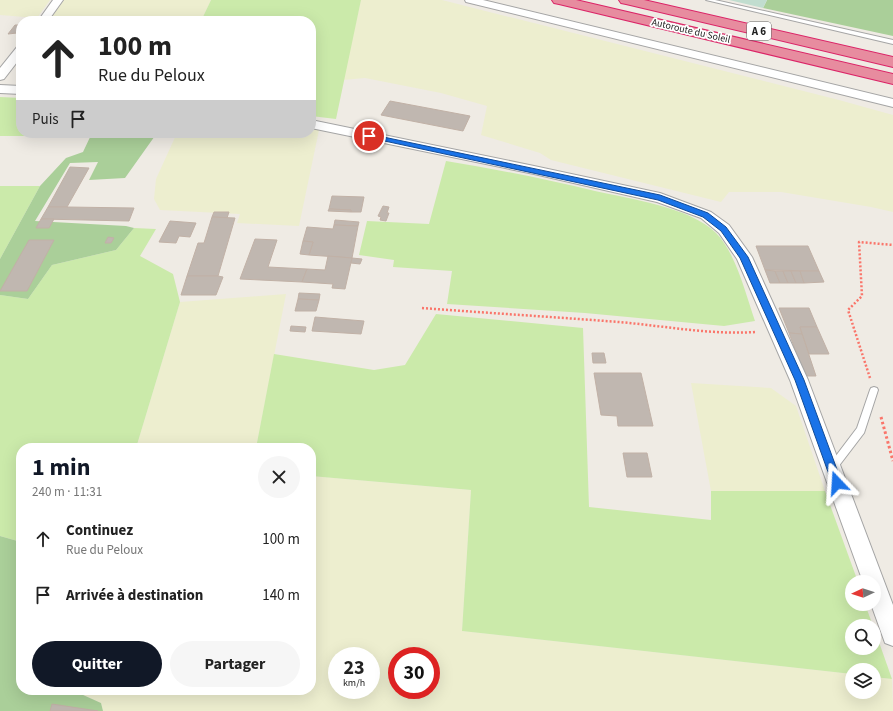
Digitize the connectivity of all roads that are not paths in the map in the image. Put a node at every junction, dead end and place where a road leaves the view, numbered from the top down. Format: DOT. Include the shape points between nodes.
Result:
graph roads {
  1 [pos="58,0"];
  2 [pos="470,0"];
  3 [pos="552,0"];
  4 [pos="559,0"];
  5 [pos="626,0"];
  6 [pos="708,0"];
  7 [pos="47,16"];
  8 [pos="636,18"];
  9 [pos="893,42"];
  10 [pos="16,55"];
  11 [pos="893,62"];
  12 [pos="0,76"];
  13 [pos="893,79"];
  14 [pos="0,89"];
  15 [pos="16,90"];
  16 [pos="893,103"];
  17 [pos="316,125"];
  18 [pos="874,390"];
  19 [pos="832,469"];
  20 [pos="871,575"];
  21 [pos="881,602"];
  22 [pos="893,635"];
  1 -- 7 [label="street"];
  2 -- 16 [label="street"];
  3 -- 8 [label="highway"];
  4 -- 8 [label="highway, Autoroute du Soleil / A 6"];
  5 -- 11 [label="highway, Autoroute du Soleil / A 6"];
  6 -- 9 [label="lane"];
  8 -- 13 [label="highway, Autoroute du Soleil / A 6"];
  10 -- 12 [label="street"];
  14 -- 15 [label="street"];
  17 -- 19 [label="street" via="660,198 706,215 724,229 744,257 799,380"];
  18 -- 19 [label="lane" via="861,430"];
  19 -- 20 [label="street"];
  21 -- 22 [label="street"];
}
